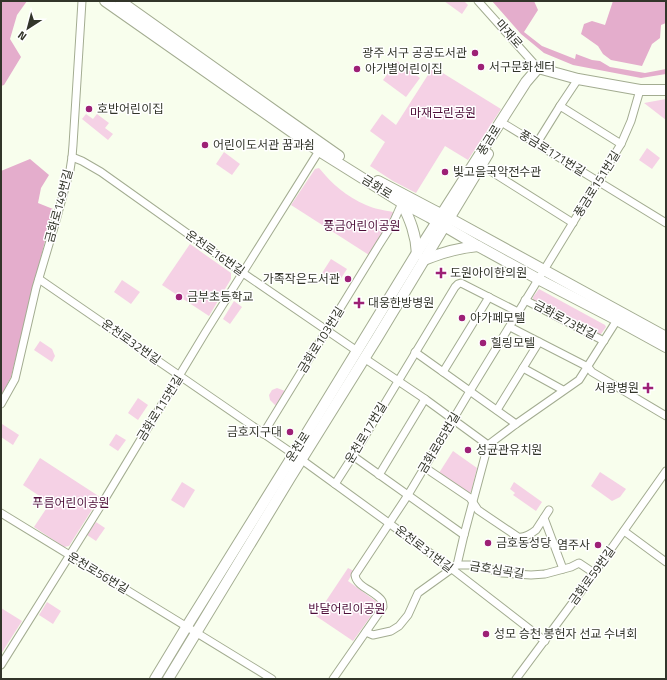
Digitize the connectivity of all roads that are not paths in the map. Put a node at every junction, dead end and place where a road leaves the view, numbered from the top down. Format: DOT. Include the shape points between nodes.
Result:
graph roads {
  1 [pos="82,1"];
  2 [pos="105,1"];
  3 [pos="120,1"];
  4 [pos="478,1"];
  5 [pos="538,68"];
  6 [pos="578,78"];
  7 [pos="640,90"];
  8 [pos="666,90"];
  9 [pos="560,106"];
  10 [pos="506,125"];
  11 [pos="537,143"];
  12 [pos="621,144"];
  13 [pos="319,151"];
  14 [pos="72,157"];
  15 [pos="481,165"];
  16 [pos="598,181"];
  17 [pos="402,203"];
  18 [pos="443,220"];
  19 [pos="573,223"];
  20 [pos="666,223"];
  21 [pos="478,246"];
  22 [pos="420,257"];
  23 [pos="243,274"];
  24 [pos="541,274"];
  25 [pos="39,279"];
  26 [pos="489,296"];
  27 [pos="525,300"];
  28 [pos="518,312"];
  29 [pos="617,320"];
  30 [pos="510,327"];
  31 [pos="327,330"];
  32 [pos="666,337"];
  33 [pos="604,341"];
  34 [pos="539,342"];
  35 [pos="666,347"];
  36 [pos="357,351"];
  37 [pos="415,352"];
  38 [pos="364,358"];
  39 [pos="588,367"];
  40 [pos="523,368"];
  41 [pos="443,372"];
  42 [pos="180,376"];
  43 [pos="398,381"];
  44 [pos="563,390"];
  45 [pos="470,391"];
  46 [pos="425,399"];
  47 [pos="1,404"];
  48 [pos="497,410"];
  49 [pos="666,416"];
  50 [pos="453,419"];
  51 [pos="516,424"];
  52 [pos="263,434"];
  53 [pos="488,445"];
  54 [pos="353,456"];
  55 [pos="297,458"];
  56 [pos="424,467"];
  57 [pos="666,471"];
  58 [pos="379,475"];
  59 [pos="335,484"];
  60 [pos="408,495"];
  61 [pos="472,503"];
  62 [pos="549,510"];
  63 [pos="1,513"];
  64 [pos="544,518"];
  65 [pos="389,523"];
  66 [pos="624,531"];
  67 [pos="464,535"];
  68 [pos="69,555"];
  69 [pos="666,562"];
  70 [pos="454,567"];
  71 [pos="563,569"];
  72 [pos="594,573"];
  73 [pos="187,626"];
  74 [pos="196,632"];
  75 [pos="366,632"];
  76 [pos="545,641"];
  77 [pos="1,665"];
  78 [pos="155,679"];
  79 [pos="168,679"];
  80 [pos="272,679"];
  81 [pos="333,679"];
  82 [pos="516,679"];
  1 -- 14 [label="street, 금화로149번길"];
  2 -- 13 [label="main road, 금화로"];
  3 -- 18 [label="main road, 금화로" via="324,146"];
  4 -- 5 [label="street, 마재로"];
  5 -- 6 [label="main road"];
  5 -- 10 [label="main road, 풍금로"];
  5 -- 18 [label="main road, 풍금로" via="526,82"];
  6 -- 7 [label="main road"];
  6 -- 9 [label="street"];
  7 -- 8 [label="main road"];
  7 -- 12 [label="street, 풍금로151번길"];
  9 -- 11 [label="street"];
  9 -- 12 [label="street, 풍금로151번길"];
  10 -- 11 [label="street, 풍금로171번길"];
  10 -- 15 [label="main road, 풍금로"];
  11 -- 16 [label="street, 풍금로171번길"];
  12 -- 16 [label="street, 풍금로151번길"];
  13 -- 17 [label="main road, 금화로"];
  13 -- 23 [label="street, 금화로115번길"];
  14 -- 23 [label="street, 운천로16번길" via="101,172"];
  14 -- 25 [label="street, 금화로149번길"];
  15 -- 18 [label="main road, 풍금로"];
  15 -- 19 [label="street, 풍금로151번길"];
  16 -- 19 [label="street, 풍금로151번길"];
  16 -- 20 [label="street, 풍금로171번길"];
  17 -- 18 [label="main road, 금화로" via="429,217"];
  17 -- 22 [label="main road" via="412,226"];
  17 -- 31 [label="street, 금화로103번길" via="393,223"];
  18 -- 21 [label="main road, 금화로"];
  18 -- 22 [label="main road, 운천로"];
  18 -- 24 [label="main road, 금화로"];
  19 -- 24 [label="street, 풍금로151번길"];
  21 -- 22 [label="main road"];
  21 -- 24 [label="main road, 금화로"];
  22 -- 36 [label="main road, 운천로"];
  22 -- 38 [label="main road, 운천로"];
  23 -- 31 [label="street, 운천로16번길"];
  23 -- 42 [label="street, 금화로115번길"];
  24 -- 27 [label="street, 금화로85번길"];
  24 -- 29 [label="main road, 금화로"];
  24 -- 32 [label="main road, 금화로"];
  25 -- 42 [label="street, 운천로32번길"];
  25 -- 47 [label="street, 금화로149번길" via="15,379"];
  26 -- 28 [label="street"];
  26 -- 37 [label="street" via="461,283 458,284"];
  26 -- 41 [label="street"];
  27 -- 28 [label="street, 금화로85번길"];
  27 -- 33 [label="street, 금화로73번길"];
  28 -- 30 [label="street, 금화로85번길"];
  29 -- 33 [label="street, 금화로73번길"];
  29 -- 35 [label="main road, 금화로"];
  30 -- 34 [label="street"];
  30 -- 45 [label="street, 금화로85번길"];
  31 -- 36 [label="street, 운천로16번길"];
  31 -- 52 [label="street, 금화로103번길"];
  33 -- 39 [label="street, 금화로73번길"];
  34 -- 39 [label="street"];
  34 -- 40 [label="street"];
  36 -- 55 [label="main road, 운천로" via="302,441"];
  37 -- 41 [label="street"];
  37 -- 43 [label="street"];
  38 -- 43 [label="street"];
  38 -- 55 [label="main road, 운천로"];
  39 -- 44 [label="street, 금화로73번길" via="579,380"];
  39 -- 49 [label="street" via="592,372"];
  40 -- 44 [label="street"];
  40 -- 48 [label="street"];
  41 -- 45 [label="street"];
  42 -- 52 [label="street, 운천로32번길"];
  42 -- 68 [label="street, 금화로115번길"];
  43 -- 46 [label="street"];
  43 -- 54 [label="street, 운천로17번길"];
  44 -- 51 [label="street, 금화로73번길"];
  45 -- 48 [label="street"];
  45 -- 50 [label="street, 금화로85번길"];
  46 -- 50 [label="street"];
  46 -- 58 [label="street"];
  48 -- 51 [label="street"];
  50 -- 53 [label="street"];
  50 -- 56 [label="street, 금화로85번길"];
  51 -- 53 [label="street, 금화로73번길"];
  52 -- 55 [label="street, 운천로32번길"];
  53 -- 61 [label="street"];
  54 -- 58 [label="street"];
  54 -- 59 [label="street, 운천로17번길"];
  55 -- 59 [label="street, 운천로31번길"];
  55 -- 73 [label="main road, 운천로"];
  55 -- 74 [label="main road, 운천로"];
  56 -- 60 [label="street, 금화로85번길"];
  56 -- 61 [label="street" via="470,498"];
  57 -- 66 [label="street, 금화로59번길"];
  58 -- 60 [label="street"];
  59 -- 65 [label="street, 운천로31번길"];
  60 -- 65 [label="street, 금화로85번길"];
  60 -- 67 [label="street"];
  61 -- 64 [label="street" via="478,510 518,537 534,532"];
  61 -- 67 [label="street"];
  62 -- 64 [label="street"];
  63 -- 68 [label="street, 운천로56번길"];
  64 -- 71 [label="street"];
  65 -- 70 [label="street, 운천로31번길"];
  65 -- 75 [label="street, 금화로85번길" via="354,575 357,582 382,601 383,607"];
  66 -- 69 [label="street"];
  66 -- 72 [label="street, 금화로59번길"];
  67 -- 70 [label="street"];
  68 -- 73 [label="street, 운천로56번길"];
  68 -- 77 [label="street, 금화로115번길"];
  70 -- 71 [label="street, 금호심곡길" via="483,567 502,573 531,575"];
  70 -- 75 [label="street, 금호심곡길" via="418,593 408,615 399,626 373,636"];
  70 -- 76 [label="street, 운천로31번길"];
  71 -- 72 [label="street, 금호심곡길" via="579,563"];
  72 -- 76 [label="street, 금화로59번길"];
  73 -- 74 [label="street, 운천로56번길"];
  73 -- 78 [label="main road, 운천로"];
  74 -- 79 [label="main road, 운천로"];
  74 -- 80 [label="street, 운천로56번길"];
  75 -- 81 [label="street"];
  76 -- 82 [label="street, 금화로59번길"];
}
